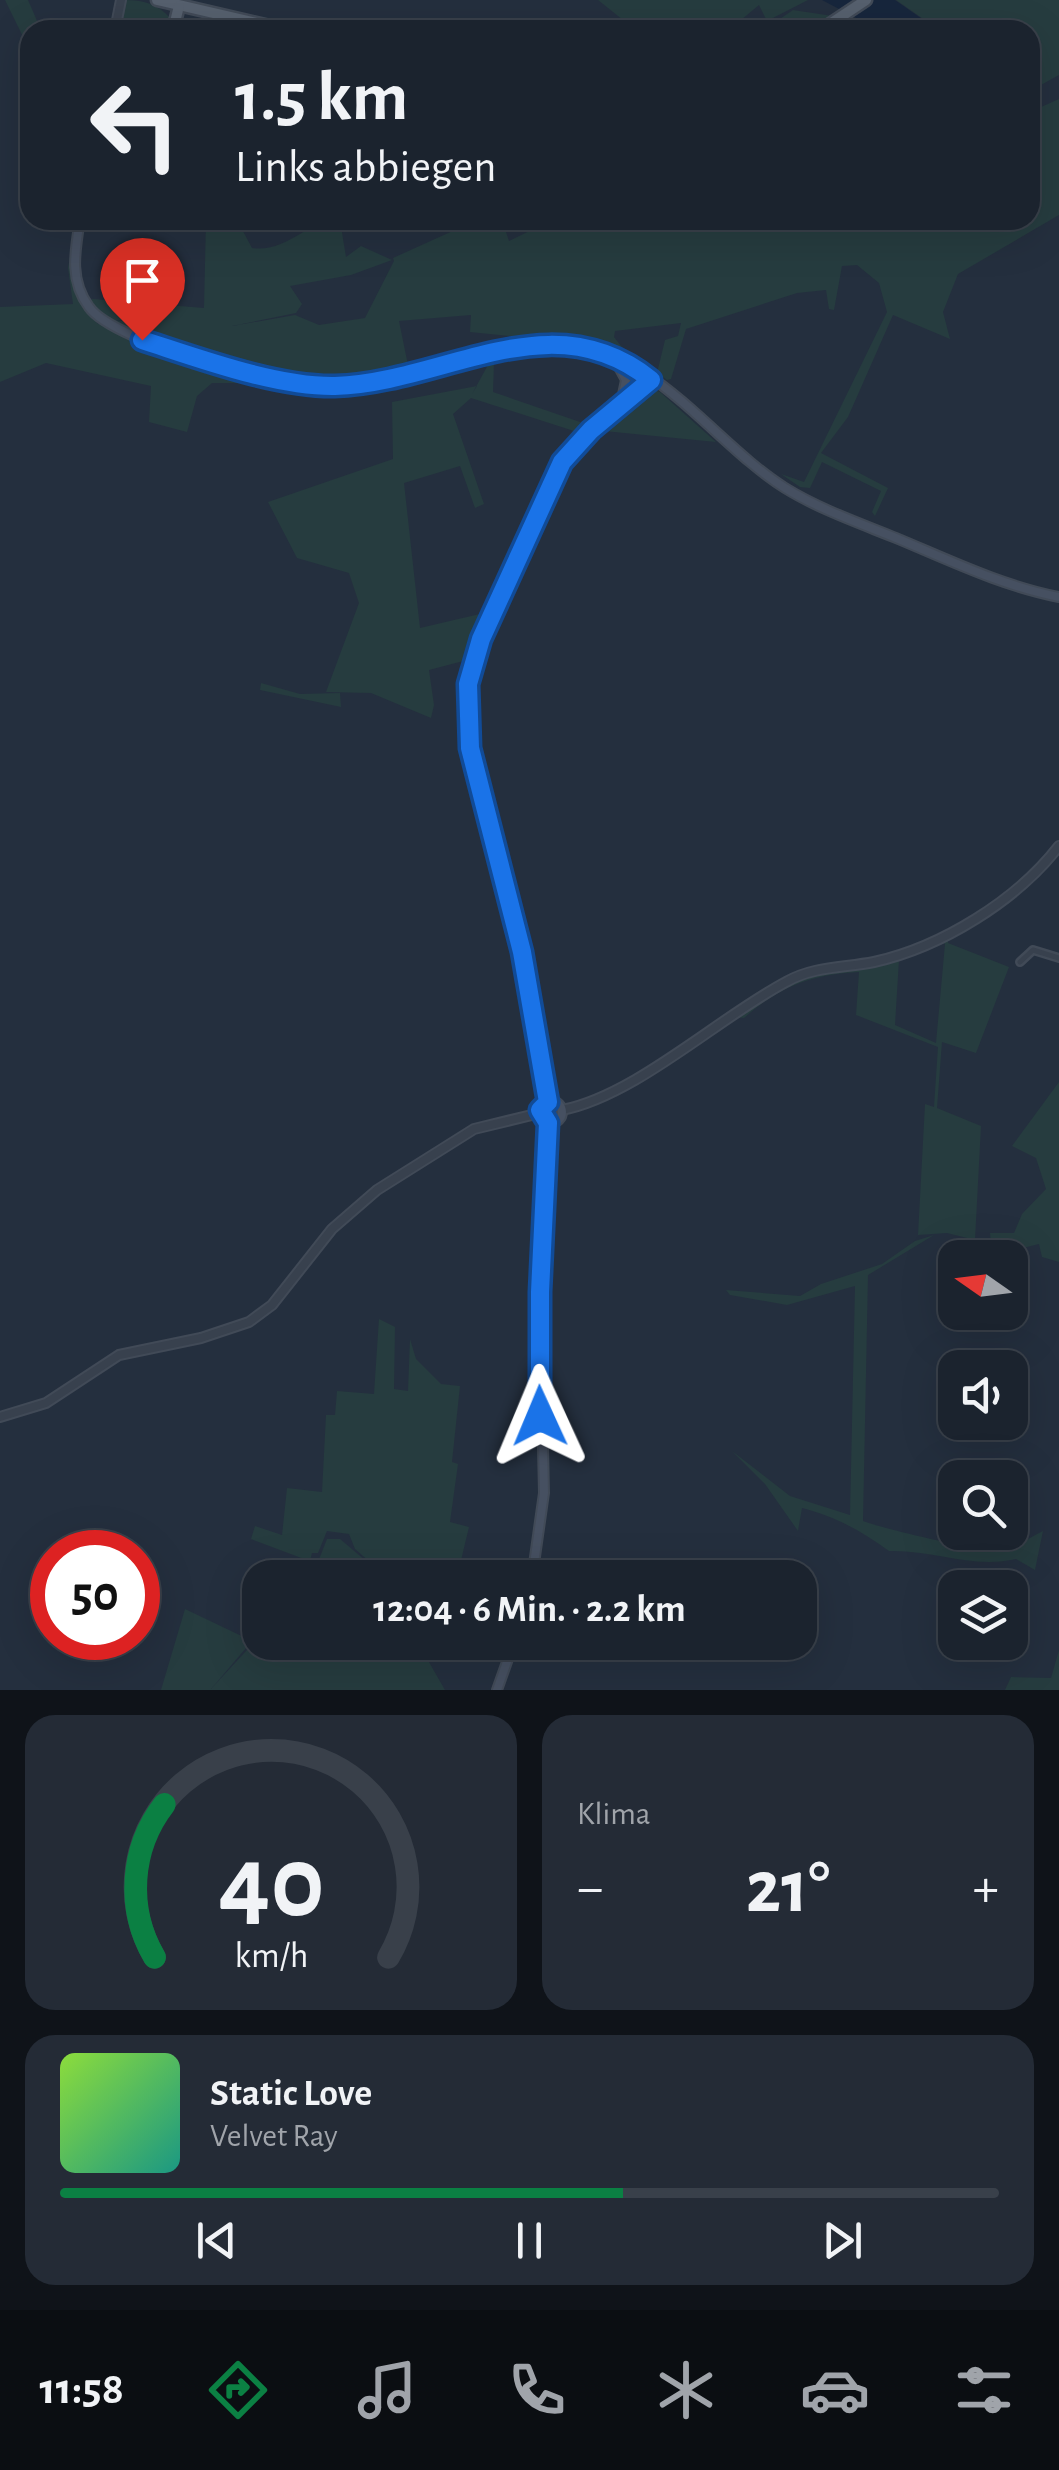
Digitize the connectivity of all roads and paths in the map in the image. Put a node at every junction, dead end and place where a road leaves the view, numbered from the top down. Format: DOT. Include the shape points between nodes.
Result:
graph roads {
  1 [pos="866,0"];
  2 [pos="159,1"];
  3 [pos="181,6"];
  4 [pos="176,20"];
  5 [pos="243,20"];
  6 [pos="836,20"];
  7 [pos="79,230"];
  8 [pos="610,354"];
  9 [pos="647,377"];
  10 [pos="621,404"];
  11 [pos="1059,596"];
  12 [pos="1059,846"];
  13 [pos="1059,958"];
  14 [pos="1020,962"];
  15 [pos="548,1102"];
  16 [pos="562,1110"];
  17 [pos="540,1114"];
  18 [pos="548,1123"];
  19 [pos="0,1417"];
  20 [pos="535,1560"];
  21 [pos="508,1660"];
  22 [pos="497,1690"];
  1 -- 6 [label="main road"];
  2 -- 3 [label="main road"];
  3 -- 4 [label="main road"];
  3 -- 5 [label="main road"];
  7 -- 8 [label="main road" via="74,272 98,318 128,336 242,369 338,386 544,344"];
  8 -- 9 [label="main road"];
  8 -- 10 [label="main road" via="626,380"];
  9 -- 10 [label="main road"];
  9 -- 11 [label="main road" via="805,499 944,559"];
  10 -- 15 [label="main road" via="580,440 554,475 481,639 466,698 470,748 522,952"];
  12 -- 16 [label="street" via="1015,890 929,942 877,961 797,976 615,1090"];
  13 -- 14 [label="street" via="1033,950"];
  15 -- 16 [label="main road"];
  15 -- 17 [label="main road"];
  16 -- 18 [label="main road"];
  17 -- 18 [label="main road"];
  17 -- 19 [label="street" via="474,1128 377,1190 332,1229 255,1318 212,1336 120,1355 46,1404"];
  18 -- 20 [label="main road" via="539,1326 544,1493"];
  21 -- 22 [label="main road"];
}
